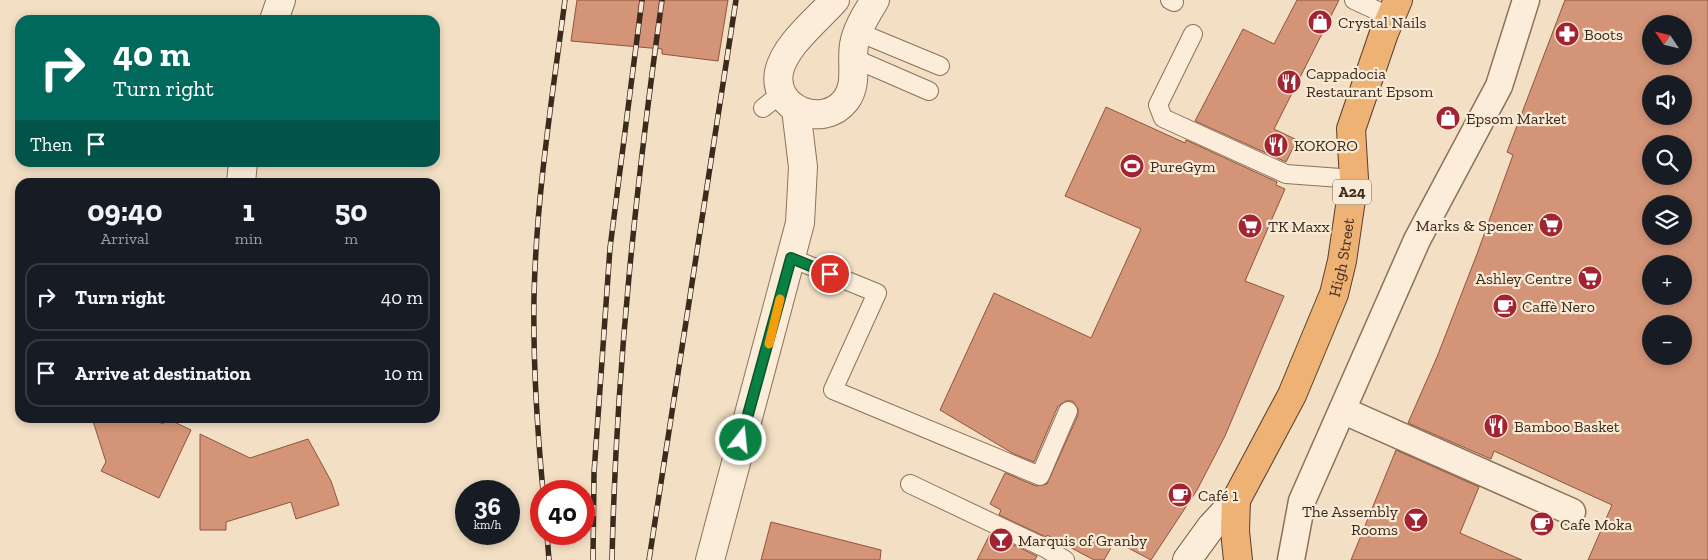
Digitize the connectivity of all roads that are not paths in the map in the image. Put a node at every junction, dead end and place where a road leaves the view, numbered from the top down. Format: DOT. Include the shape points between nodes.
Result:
graph roads {
  1 [pos="281,0"];
  2 [pos="835,0"];
  3 [pos="875,0"];
  4 [pos="1354,0"];
  5 [pos="1526,0"];
  6 [pos="1395,8"];
  7 [pos="276,15"];
  8 [pos="1192,34"];
  9 [pos="856,45"];
  10 [pos="940,66"];
  11 [pos="929,90"];
  12 [pos="780,103"];
  13 [pos="1354,179"];
  14 [pos="791,258"];
  15 [pos="1342,410"];
  16 [pos="1068,411"];
  17 [pos="910,484"];
  18 [pos="1236,500"];
  19 [pos="1572,512"];
  20 [pos="710,560"];
  21 [pos="1065,560"];
  22 [pos="1187,560"];
  23 [pos="1238,560"];
  24 [pos="1291,560"];
  1 -- 7 [label="street"];
  2 -- 12 [label="street" via="793,43 784,59 779,72"];
  3 -- 9 [label="street"];
  4 -- 6 [label="lane"];
  5 -- 15 [label="street" via="1499,86 1417,240"];
  6 -- 13 [label="highway, High Street / A24" via="1351,129"];
  8 -- 13 [label="lane" via="1158,105 1163,118 1286,174"];
  9 -- 10 [label="lane"];
  9 -- 11 [label="lane"];
  9 -- 12 [label="street" via="853,86 847,100 837,110 823,115 809,114"];
  12 -- 14 [label="street" via="804,167 800,223"];
  13 -- 18 [label="highway, High Street / A24" via="1334,294 1292,395"];
  14 -- 16 [label="lane" via="877,294 833,390 1040,476"];
  14 -- 20 [label="street"];
  15 -- 19 [label="street"];
  15 -- 24 [label="street" via="1302,501"];
  17 -- 21 [label="lane"];
  18 -- 22 [label="street" via="1211,526"];
  18 -- 23 [label="highway, A24"];
}
